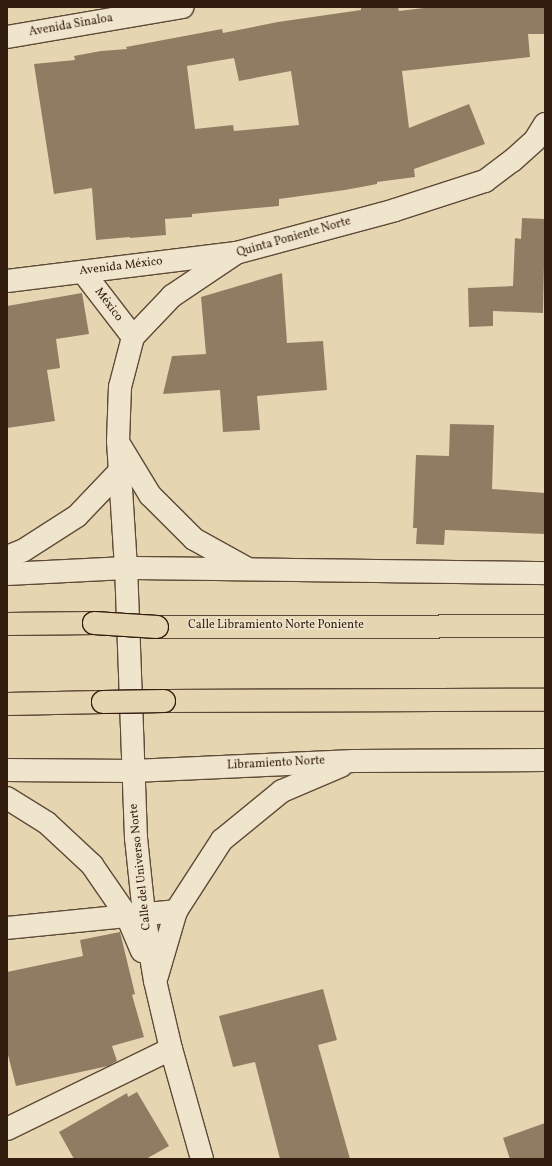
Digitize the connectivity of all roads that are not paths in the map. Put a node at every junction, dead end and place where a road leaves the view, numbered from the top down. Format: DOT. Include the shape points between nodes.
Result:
graph roads {
  1 [pos="182,7"];
  2 [pos="7,37"];
  3 [pos="542,138"];
  4 [pos="236,253"];
  5 [pos="83,272"];
  6 [pos="7,281"];
  7 [pos="133,337"];
  8 [pos="118,441"];
  9 [pos="120,471"];
  10 [pos="7,557"];
  11 [pos="126,568"];
  12 [pos="249,570"];
  13 [pos="545,573"];
  14 [pos="7,574"];
  15 [pos="7,624"];
  16 [pos="545,626"];
  17 [pos="545,700"];
  18 [pos="7,704"];
  19 [pos="545,760"];
  20 [pos="354,761"];
  21 [pos="7,770"];
  22 [pos="133,771"];
  23 [pos="7,798"];
  24 [pos="176,911"];
  25 [pos="136,915"];
  26 [pos="7,928"];
  27 [pos="155,981"];
  28 [pos="170,1049"];
  29 [pos="7,1129"];
  30 [pos="202,1159"];
  1 -- 2 [label="street, Avenida Sinaloa"];
  3 -- 4 [label="street, Quinta Poniente Norte" via="485,181 395,210"];
  4 -- 5 [label="street, Avenida México"];
  4 -- 7 [label="street, Quinta Poniente Norte" via="172,296"];
  5 -- 6 [label="street, Avenida México"];
  5 -- 7 [label="street, México"];
  7 -- 8 [label="street, Quinta Poniente Norte" via="120,387"];
  8 -- 9 [label="street, Quinta Poniente Norte"];
  8 -- 12 [label="street" via="150,495 194,539"];
  9 -- 10 [label="street" via="77,516 24,550"];
  9 -- 11 [label="street, Quinta Poniente Norte"];
  11 -- 12 [label="street"];
  11 -- 14 [label="street"];
  11 -- 22 [label="street, Calle del Universo Norte"];
  12 -- 13 [label="street"];
  15 -- 16 [label="highway, Calle Libramiento Norte Poniente, bridge" via="94,623 157,627"];
  17 -- 18 [label="highway, bridge"];
  19 -- 20 [label="street, Libramiento Norte"];
  20 -- 22 [label="street, Libramiento Norte"];
  20 -- 24 [label="street" via="282,791 222,840"];
  21 -- 22 [label="street, Libramiento Norte"];
  22 -- 25 [label="street, Calle del Universo Norte"];
  23 -- 25 [label="street" via="47,823 92,865"];
  24 -- 25 [label="street"];
  24 -- 27 [label="street"];
  25 -- 26 [label="street"];
  25 -- 27 [label="street, Calle del Universo Norte"];
  27 -- 28 [label="street, Calle del Universo Norte"];
  28 -- 29 [label="street"];
  28 -- 30 [label="street, Calle del Universo Norte"];
}
